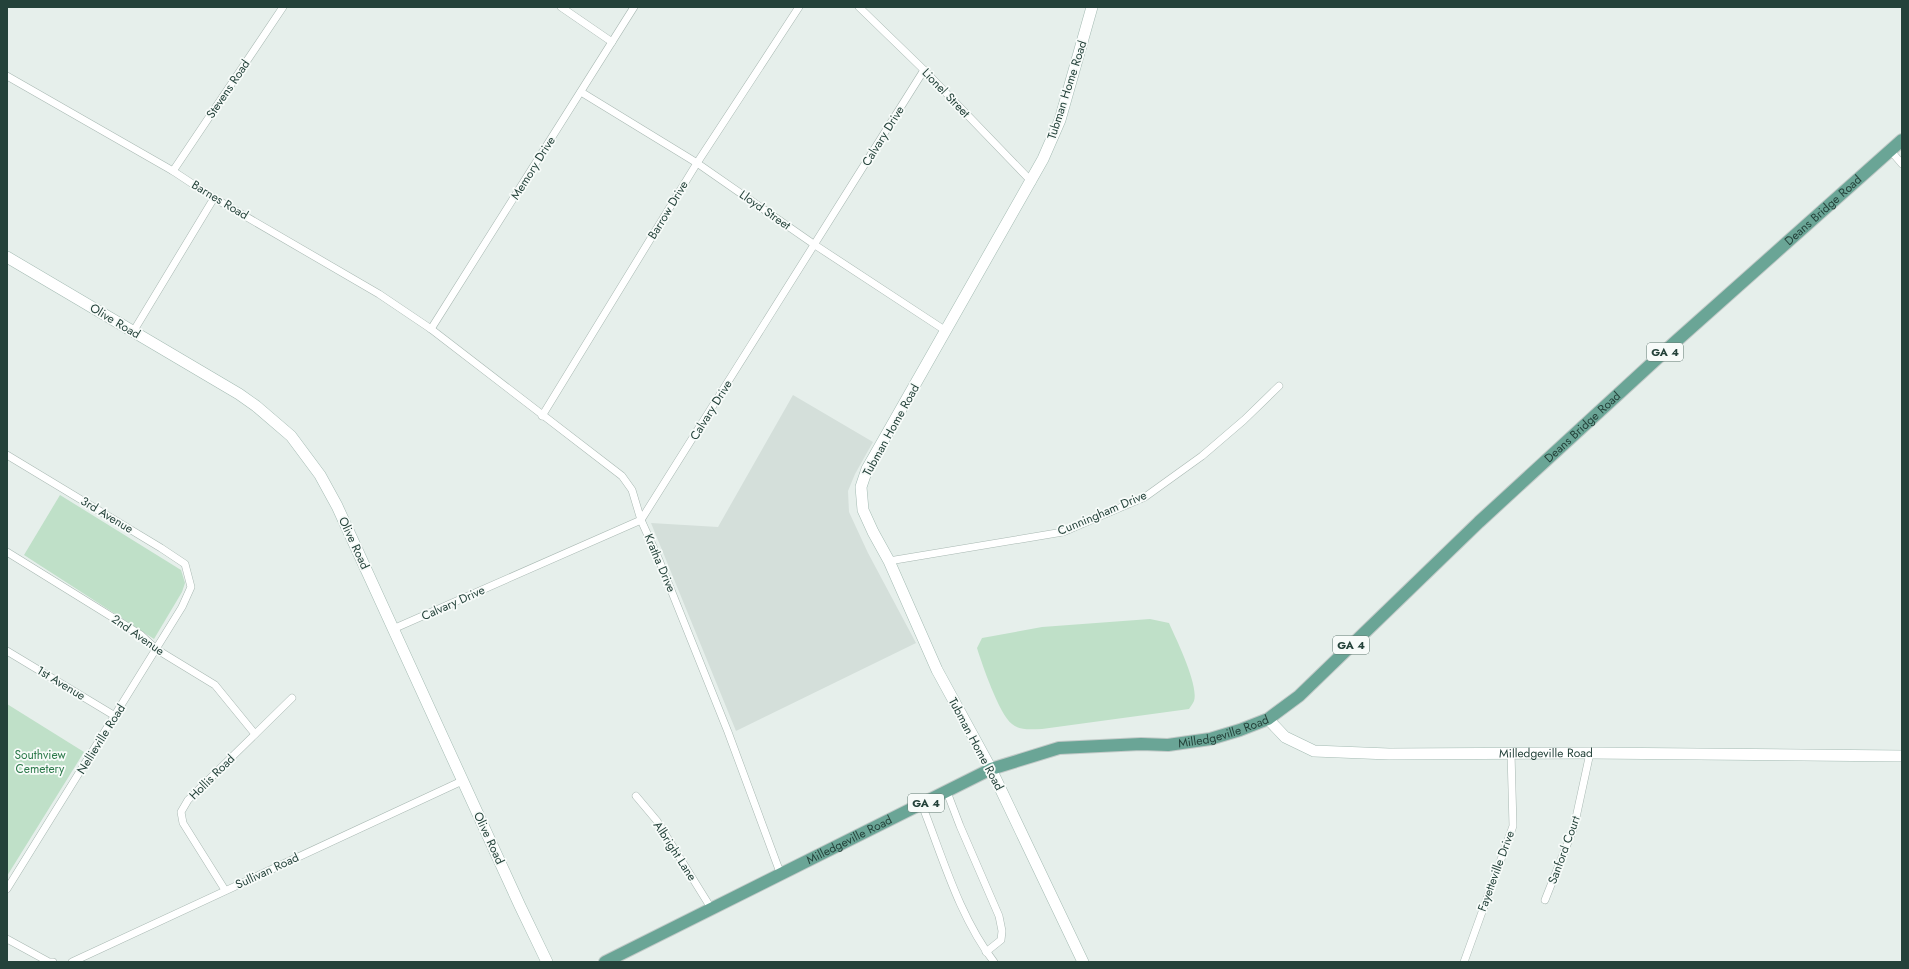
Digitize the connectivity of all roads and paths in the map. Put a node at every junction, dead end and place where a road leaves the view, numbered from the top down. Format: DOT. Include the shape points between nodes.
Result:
graph roads {
  1 [pos="284,7"];
  2 [pos="561,7"];
  3 [pos="634,7"];
  4 [pos="799,7"];
  5 [pos="859,7"];
  6 [pos="1092,7"];
  7 [pos="612,42"];
  8 [pos="924,70"];
  9 [pos="7,76"];
  10 [pos="581,92"];
  11 [pos="1902,140"];
  12 [pos="1890,150"];
  13 [pos="697,163"];
  14 [pos="1902,164"];
  15 [pos="173,171"];
  16 [pos="1032,182"];
  17 [pos="214,198"];
  18 [pos="815,245"];
  19 [pos="7,257"];
  20 [pos="431,329"];
  21 [pos="946,331"];
  22 [pos="133,332"];
  23 [pos="1279,386"];
  24 [pos="542,416"];
  25 [pos="7,455"];
  26 [pos="642,520"];
  27 [pos="7,552"];
  28 [pos="889,561"];
  29 [pos="191,587"];
  30 [pos="393,629"];
  31 [pos="156,649"];
  32 [pos="7,651"];
  33 [pos="292,698"];
  34 [pos="115,716"];
  35 [pos="1268,719"];
  36 [pos="255,734"];
  37 [pos="1511,753"];
  38 [pos="1590,753"];
  39 [pos="1902,756"];
  40 [pos="991,770"];
  41 [pos="462,781"];
  42 [pos="947,792"];
  43 [pos="636,796"];
  44 [pos="922,805"];
  45 [pos="781,875"];
  46 [pos="7,888"];
  47 [pos="225,890"];
  48 [pos="1545,900"];
  49 [pos="711,908"];
  50 [pos="7,939"];
  51 [pos="986,952"];
  52 [pos="53,962"];
  53 [pos="72,962"];
  54 [pos="547,962"];
  55 [pos="605,962"];
  56 [pos="994,962"];
  57 [pos="1083,962"];
  58 [pos="1464,962"];
  1 -- 15 [label="street, Stevens Road"];
  2 -- 7 [label="street"];
  3 -- 7 [label="street, Memory Drive"];
  4 -- 13 [label="street, Barrow Drive"];
  5 -- 8 [label="street, Lionel Street"];
  6 -- 16 [label="street, Tubman Home Road" via="1060,120"];
  7 -- 10 [label="street, Memory Drive"];
  8 -- 16 [label="street, Lionel Street"];
  8 -- 18 [label="street, Calvary Drive"];
  9 -- 15 [label="street, Barnes Road"];
  10 -- 13 [label="street, Lloyd Street"];
  10 -- 20 [label="street, Memory Drive"];
  11 -- 12 [label="main road, Deans Bridge Road / GA 4"];
  12 -- 14 [label="street"];
  12 -- 35 [label="main road, Deans Bridge Road / GA 4" via="1485,516 1299,696"];
  13 -- 18 [label="street, Lloyd Street"];
  13 -- 24 [label="street, Barrow Drive"];
  15 -- 17 [label="street, Barnes Road"];
  16 -- 21 [label="street, Tubman Home Road"];
  17 -- 20 [label="street, Barnes Road" via="372,290"];
  17 -- 22 [label="street"];
  18 -- 21 [label="street, Lloyd Street"];
  18 -- 26 [label="street, Calvary Drive"];
  19 -- 22 [label="street, Olive Road"];
  20 -- 24 [label="street, Kratha Drive"];
  21 -- 28 [label="street, Tubman Home Road" via="867,469 861,486 863,510"];
  22 -- 30 [label="street, Olive Road" via="239,394 291,436 328,489"];
  23 -- 28 [label="street, Cunningham Drive" via="1202,456 1145,497 1063,532"];
  24 -- 26 [label="street, Kratha Drive" via="622,476 632,490"];
  25 -- 29 [label="street, 3rd Avenue" via="185,564"];
  26 -- 30 [label="street, Calvary Drive"];
  26 -- 45 [label="street, Kratha Drive" via="725,725"];
  27 -- 31 [label="street, 2nd Avenue" via="141,635"];
  28 -- 40 [label="street, Tubman Home Road" via="937,670"];
  29 -- 31 [label="street, Nellieville Road"];
  30 -- 41 [label="street, Olive Road"];
  31 -- 34 [label="street, Nellieville Road"];
  31 -- 36 [label="street, 2nd Avenue" via="215,685"];
  32 -- 34 [label="street, 1st Avenue"];
  33 -- 36 [label="street, Hollis Road"];
  34 -- 46 [label="street, Nellieville Road"];
  35 -- 37 [label="street, Milledgeville Road" via="1285,737 1314,751 1389,754"];
  35 -- 40 [label="main road, Milledgeville Road / GA 4" via="1210,739 1168,745 1059,748"];
  36 -- 47 [label="street, Hollis Road" via="188,800 181,812 183,823"];
  37 -- 38 [label="street, Milledgeville Road"];
  37 -- 58 [label="street, Fayetteville Drive" via="1513,826"];
  38 -- 39 [label="street, Milledgeville Road"];
  38 -- 48 [label="street, Sanford Court" via="1574,827"];
  40 -- 42 [label="main road, Milledgeville Road / GA 4"];
  40 -- 57 [label="street, Tubman Home Road"];
  41 -- 47 [label="street, Sullivan Road"];
  41 -- 54 [label="street, Olive Road"];
  42 -- 44 [label="main road, Milledgeville Road / GA 4"];
  42 -- 51 [label="street" via="999,916 1001,940"];
  43 -- 49 [label="street, Albright Lane" via="657,821"];
  44 -- 45 [label="main road, Milledgeville Road / GA 4"];
  44 -- 51 [label="street" via="957,897"];
  45 -- 49 [label="main road, Milledgeville Road / GA 4"];
  47 -- 53 [label="street, Sullivan Road"];
  49 -- 55 [label="main road, Milledgeville Road / GA 4"];
  50 -- 52 [label="street"];
  51 -- 56 [label="street"];
}
